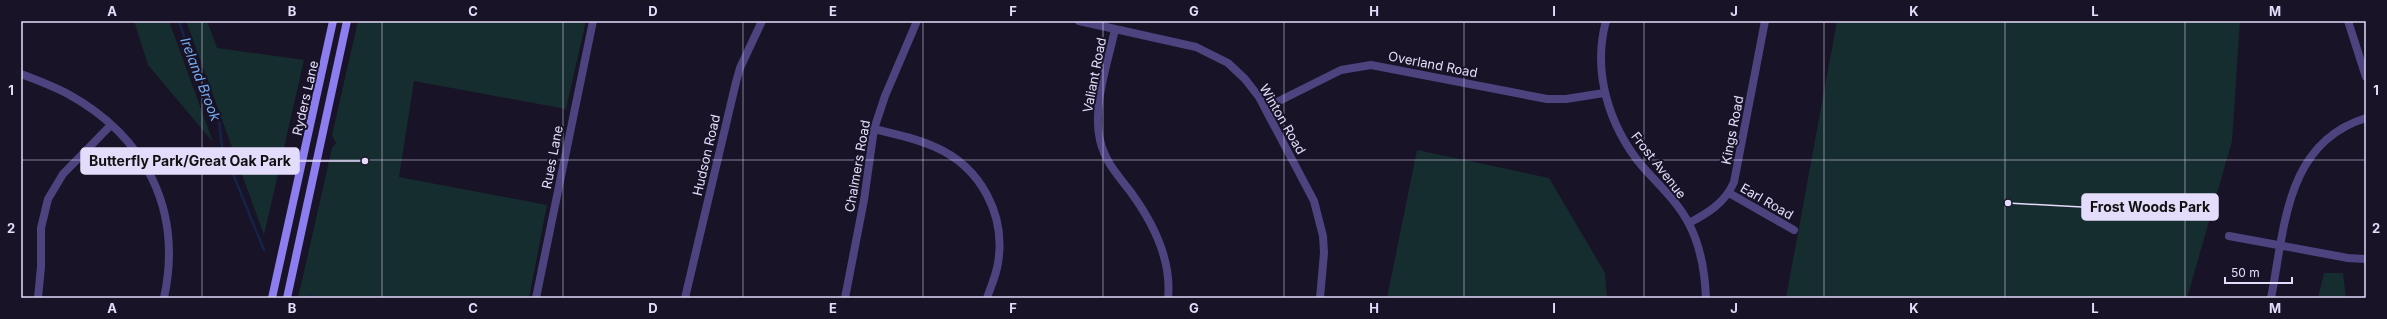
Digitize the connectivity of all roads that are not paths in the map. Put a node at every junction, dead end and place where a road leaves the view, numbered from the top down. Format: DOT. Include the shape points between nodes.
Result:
graph roads {
  1 [pos="333,21"];
  2 [pos="347,21"];
  3 [pos="593,21"];
  4 [pos="762,21"];
  5 [pos="917,21"];
  6 [pos="1080,21"];
  7 [pos="1606,21"];
  8 [pos="1765,21"];
  9 [pos="2348,21"];
  10 [pos="1115,29"];
  11 [pos="21,74"];
  12 [pos="2366,77"];
  13 [pos="1604,92"];
  14 [pos="1265,108"];
  15 [pos="2366,118"];
  16 [pos="111,125"];
  17 [pos="874,129"];
  18 [pos="1729,193"];
  19 [pos="1689,223"];
  20 [pos="1794,230"];
  21 [pos="2229,236"];
  22 [pos="2281,246"];
  23 [pos="2366,259"];
  24 [pos="38,298"];
  25 [pos="164,298"];
  26 [pos="272,298"];
  27 [pos="286,298"];
  28 [pos="536,298"];
  29 [pos="685,298"];
  30 [pos="845,298"];
  31 [pos="987,298"];
  32 [pos="1168,298"];
  33 [pos="1320,298"];
  34 [pos="1706,298"];
  35 [pos="2271,298"];
  1 -- 26 [label="main road, Ryders Lane"];
  2 -- 27 [label="main road, Ryders Lane"];
  3 -- 28 [label="street, Rues Lane"];
  4 -- 29 [label="street, Hudson Road" via="736,82"];
  5 -- 17 [label="street, Chalmers Road"];
  6 -- 10 [label="street, Winton Road"];
  7 -- 13 [label="street, Frost Avenue" via="1601,60"];
  8 -- 18 [label="street, Kings Road" via="1736,174"];
  9 -- 12 [label="street"];
  10 -- 14 [label="street, Winton Road" via="1196,48 1217,57 1245,79"];
  10 -- 32 [label="street, Valiant Road" via="1098,110 1100,139 1110,166 1152,224 1166,268"];
  11 -- 16 [label="street" via="69,95"];
  13 -- 14 [label="street, Overland Road" via="1566,99 1547,99 1371,65 1341,70"];
  13 -- 19 [label="street, Frost Avenue" via="1623,140"];
  14 -- 33 [label="street, Winton Road" via="1307,185 1319,218 1324,253"];
  15 -- 22 [label="street" via="2334,134 2309,158 2293,188"];
  16 -- 24 [label="street" via="63,174 48,199 41,228 42,267"];
  16 -- 25 [label="street" via="128,141 148,167 162,206 169,246 169,267"];
  17 -- 30 [label="street, Chalmers Road" via="864,200"];
  17 -- 31 [label="street" via="944,151 967,168 984,190 996,215 1000,243 998,265"];
  18 -- 19 [label="street, Kings Road" via="1721,203"];
  18 -- 20 [label="street, Earl Road"];
  19 -- 34 [label="street, Frost Avenue" via="1703,268"];
  21 -- 22 [label="street"];
  22 -- 23 [label="street"];
  22 -- 35 [label="street"];
}
